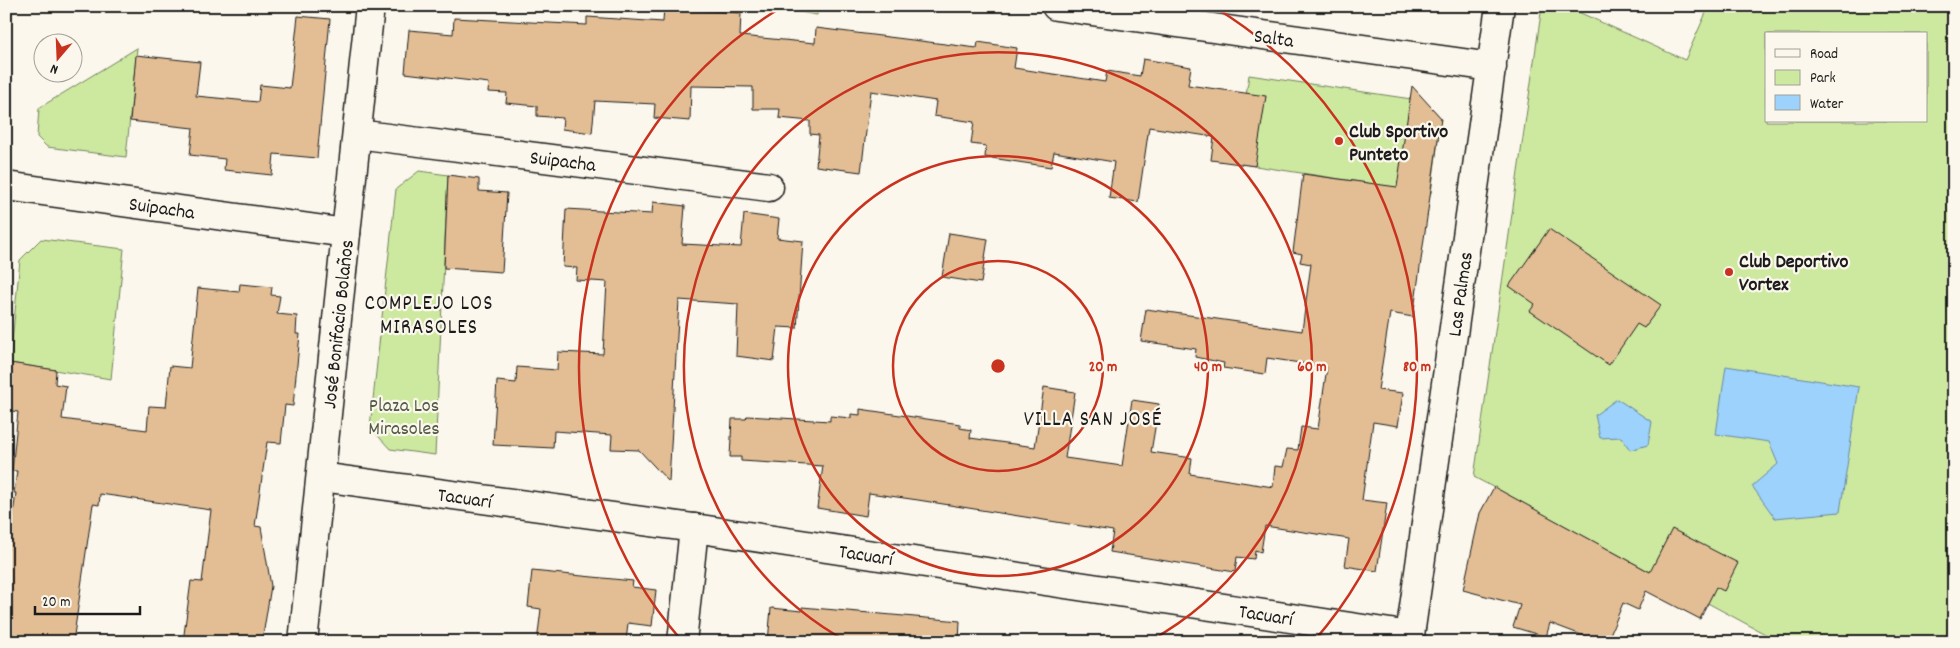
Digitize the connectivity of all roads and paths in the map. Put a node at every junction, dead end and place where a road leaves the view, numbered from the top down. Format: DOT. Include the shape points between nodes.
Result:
graph roads {
  1 [pos="370,6"];
  2 [pos="1056,6"];
  3 [pos="1500,6"];
  4 [pos="1492,67"];
  5 [pos="357,134"];
  6 [pos="6,186"];
  7 [pos="769,187"];
  8 [pos="346,233"];
  9 [pos="321,478"];
  10 [pos="694,528"];
  11 [pos="1410,639"];
  12 [pos="303,642"];
  13 [pos="682,642"];
  1 -- 5 [label="street, José Bonifacio Bolaños"];
  2 -- 4 [label="street, Salta"];
  3 -- 4 [label="street, Las Palmas"];
  4 -- 11 [label="street, Las Palmas"];
  5 -- 7 [label="street, Suipacha"];
  5 -- 8 [label="street, José Bonifacio Bolaños"];
  6 -- 8 [label="street, Suipacha"];
  8 -- 9 [label="street, José Bonifacio Bolaños"];
  9 -- 10 [label="street, Tacuarí"];
  9 -- 12 [label="street, José Bonifacio Bolaños"];
  10 -- 11 [label="street, Tacuarí"];
  10 -- 13 [label="street"];
}
